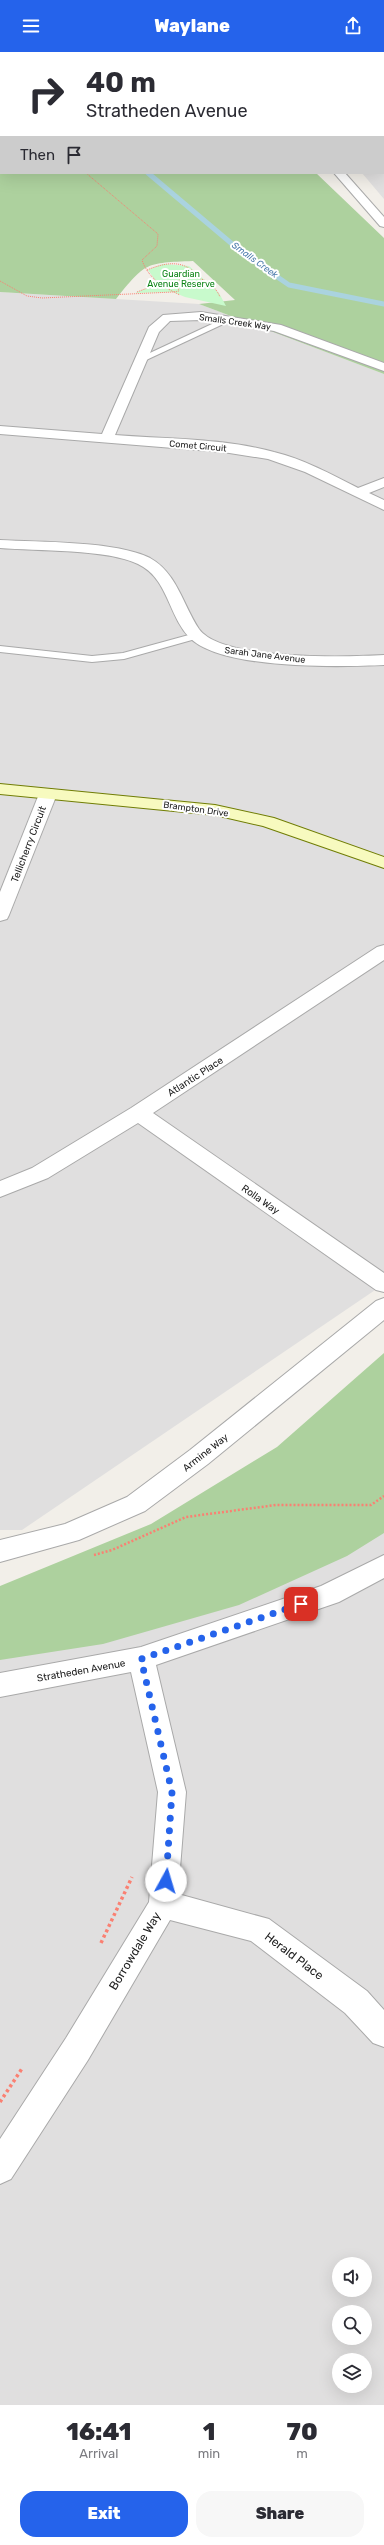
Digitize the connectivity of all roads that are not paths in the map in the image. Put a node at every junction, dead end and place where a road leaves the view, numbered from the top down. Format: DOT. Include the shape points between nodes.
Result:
graph roads {
  1 [pos="340,174"];
  2 [pos="384,224"];
  3 [pos="230,319"];
  4 [pos="141,359"];
  5 [pos="384,367"];
  6 [pos="0,430"];
  7 [pos="107,438"];
  8 [pos="384,482"];
  9 [pos="360,492"];
  10 [pos="384,506"];
  11 [pos="0,544"];
  12 [pos="196,636"];
  13 [pos="0,650"];
  14 [pos="384,660"];
  15 [pos="0,789"];
  16 [pos="48,794"];
  17 [pos="384,863"];
  18 [pos="0,915"];
  19 [pos="384,951"];
  20 [pos="138,1113"];
  21 [pos="0,1189"];
  22 [pos="384,1284"];
  23 [pos="384,1307"];
  24 [pos="0,1551"];
  25 [pos="384,1566"];
  26 [pos="141,1659"];
  27 [pos="0,1685"];
  28 [pos="163,1905"];
  29 [pos="384,2032"];
  30 [pos="0,2168"];
  1 -- 2 [label="street"];
  3 -- 4 [label="lane"];
  3 -- 4 [label="street, Smalls Creek Way" via="201,316 167,318 153,330"];
  3 -- 5 [label="street, Smalls Creek Way" via="277,328"];
  4 -- 7 [label="street, Smalls Creek Way"];
  6 -- 7 [label="street, Comet Circuit"];
  7 -- 9 [label="street, Comet Circuit" via="223,448 271,455 310,469"];
  8 -- 9 [label="street"];
  9 -- 10 [label="street, Comet Circuit"];
  11 -- 12 [label="street" via="113,553 143,561 164,577"];
  12 -- 13 [label="lane" via="124,656 92,659"];
  12 -- 14 [label="street, Sarah Jane Avenue" via="220,649 257,656 351,663"];
  15 -- 16 [label="street, Brampton Drive"];
  16 -- 17 [label="street, Brampton Drive" via="215,810 268,822"];
  16 -- 18 [label="street, Tellicherry Circuit"];
  19 -- 20 [label="street, Atlantic Place"];
  20 -- 21 [label="street, Atlantic Place" via="40,1173"];
  20 -- 22 [label="street, Rolla Way"];
  23 -- 24 [label="street, Armine Way" via="199,1457 136,1504 70,1533"];
  25 -- 26 [label="street, Stratheden Avenue" via="330,1594"];
  26 -- 27 [label="street, Stratheden Avenue"];
  26 -- 28 [label="street, Borrowdale Way" via="172,1792"];
  28 -- 29 [label="street, Herald Place" via="259,1929 356,2002"];
  28 -- 30 [label="street, Borrowdale Way" via="77,2050"];
}
